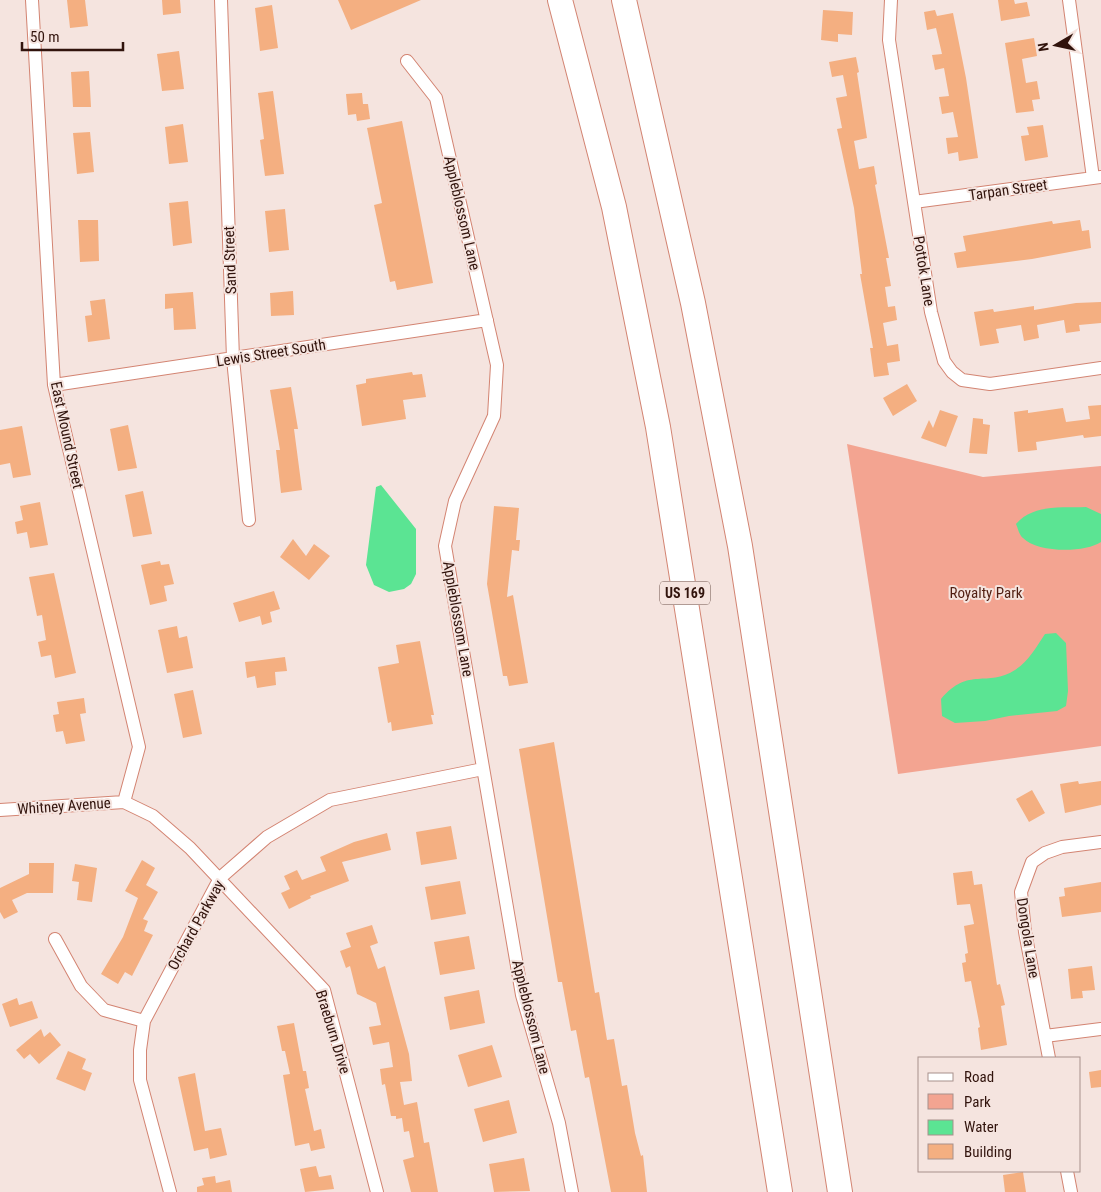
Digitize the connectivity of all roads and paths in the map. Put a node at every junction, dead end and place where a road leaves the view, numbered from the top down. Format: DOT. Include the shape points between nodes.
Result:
graph roads {
  1 [pos="32,0"];
  2 [pos="221,0"];
  3 [pos="560,0"];
  4 [pos="624,0"];
  5 [pos="891,0"];
  6 [pos="1069,0"];
  7 [pos="407,61"];
  8 [pos="1097,178"];
  9 [pos="914,202"];
  10 [pos="487,320"];
  11 [pos="233,359"];
  12 [pos="1101,368"];
  13 [pos="54,385"];
  14 [pos="249,520"];
  15 [pos="483,769"];
  16 [pos="124,802"];
  17 [pos="0,810"];
  18 [pos="1101,842"];
  19 [pos="220,878"];
  20 [pos="56,939"];
  21 [pos="144,1021"];
  22 [pos="1101,1029"];
  23 [pos="1046,1036"];
  24 [pos="1049,1057"];
  25 [pos="1067,1172"];
  26 [pos="170,1192"];
  27 [pos="377,1192"];
  28 [pos="572,1192"];
  29 [pos="780,1192"];
  30 [pos="840,1192"];
  31 [pos="1071,1192"];
  1 -- 13 [label="street, East Mound Street"];
  2 -- 11 [label="street, Sand Street"];
  3 -- 29 [label="highway, US 169" via="614,207 658,427"];
  4 -- 30 [label="highway" via="693,303 740,546"];
  5 -- 9 [label="street, Pottok Lane" via="889,40"];
  6 -- 8 [label="street"];
  7 -- 10 [label="street, Appleblossom Lane" via="436,98"];
  8 -- 9 [label="street, Tarpan Street"];
  9 -- 12 [label="street, Pottok Lane" via="930,312 939,347 952,372 962,380 990,384"];
  10 -- 11 [label="street, Lewis Street South"];
  10 -- 15 [label="street, Appleblossom Lane" via="497,365 494,416 455,501 445,546"];
  11 -- 13 [label="street, Lewis Street South"];
  11 -- 14 [label="street, Sand Street"];
  13 -- 16 [label="street, East Mound Street" via="139,747"];
  15 -- 19 [label="street, Orchard Parkway" via="330,800 267,837"];
  15 -- 28 [label="street, Appleblossom Lane" via="522,994 559,1123"];
  16 -- 17 [label="street, Whitney Avenue"];
  16 -- 19 [label="street, Whitney Avenue" via="153,816"];
  18 -- 23 [label="street, Dongola Lane" via="1045,852 1032,862 1020,892"];
  19 -- 21 [label="street, Orchard Parkway"];
  19 -- 27 [label="street, Braeburn Drive" via="324,990"];
  20 -- 21 [label="street" via="81,986 104,1010"];
  21 -- 26 [label="street, Orchard Parkway" via="140,1080"];
  22 -- 23 [label="street"];
  23 -- 24 [label="street, Dongola Lane"];
  25 -- 31 [label="street"];
}
